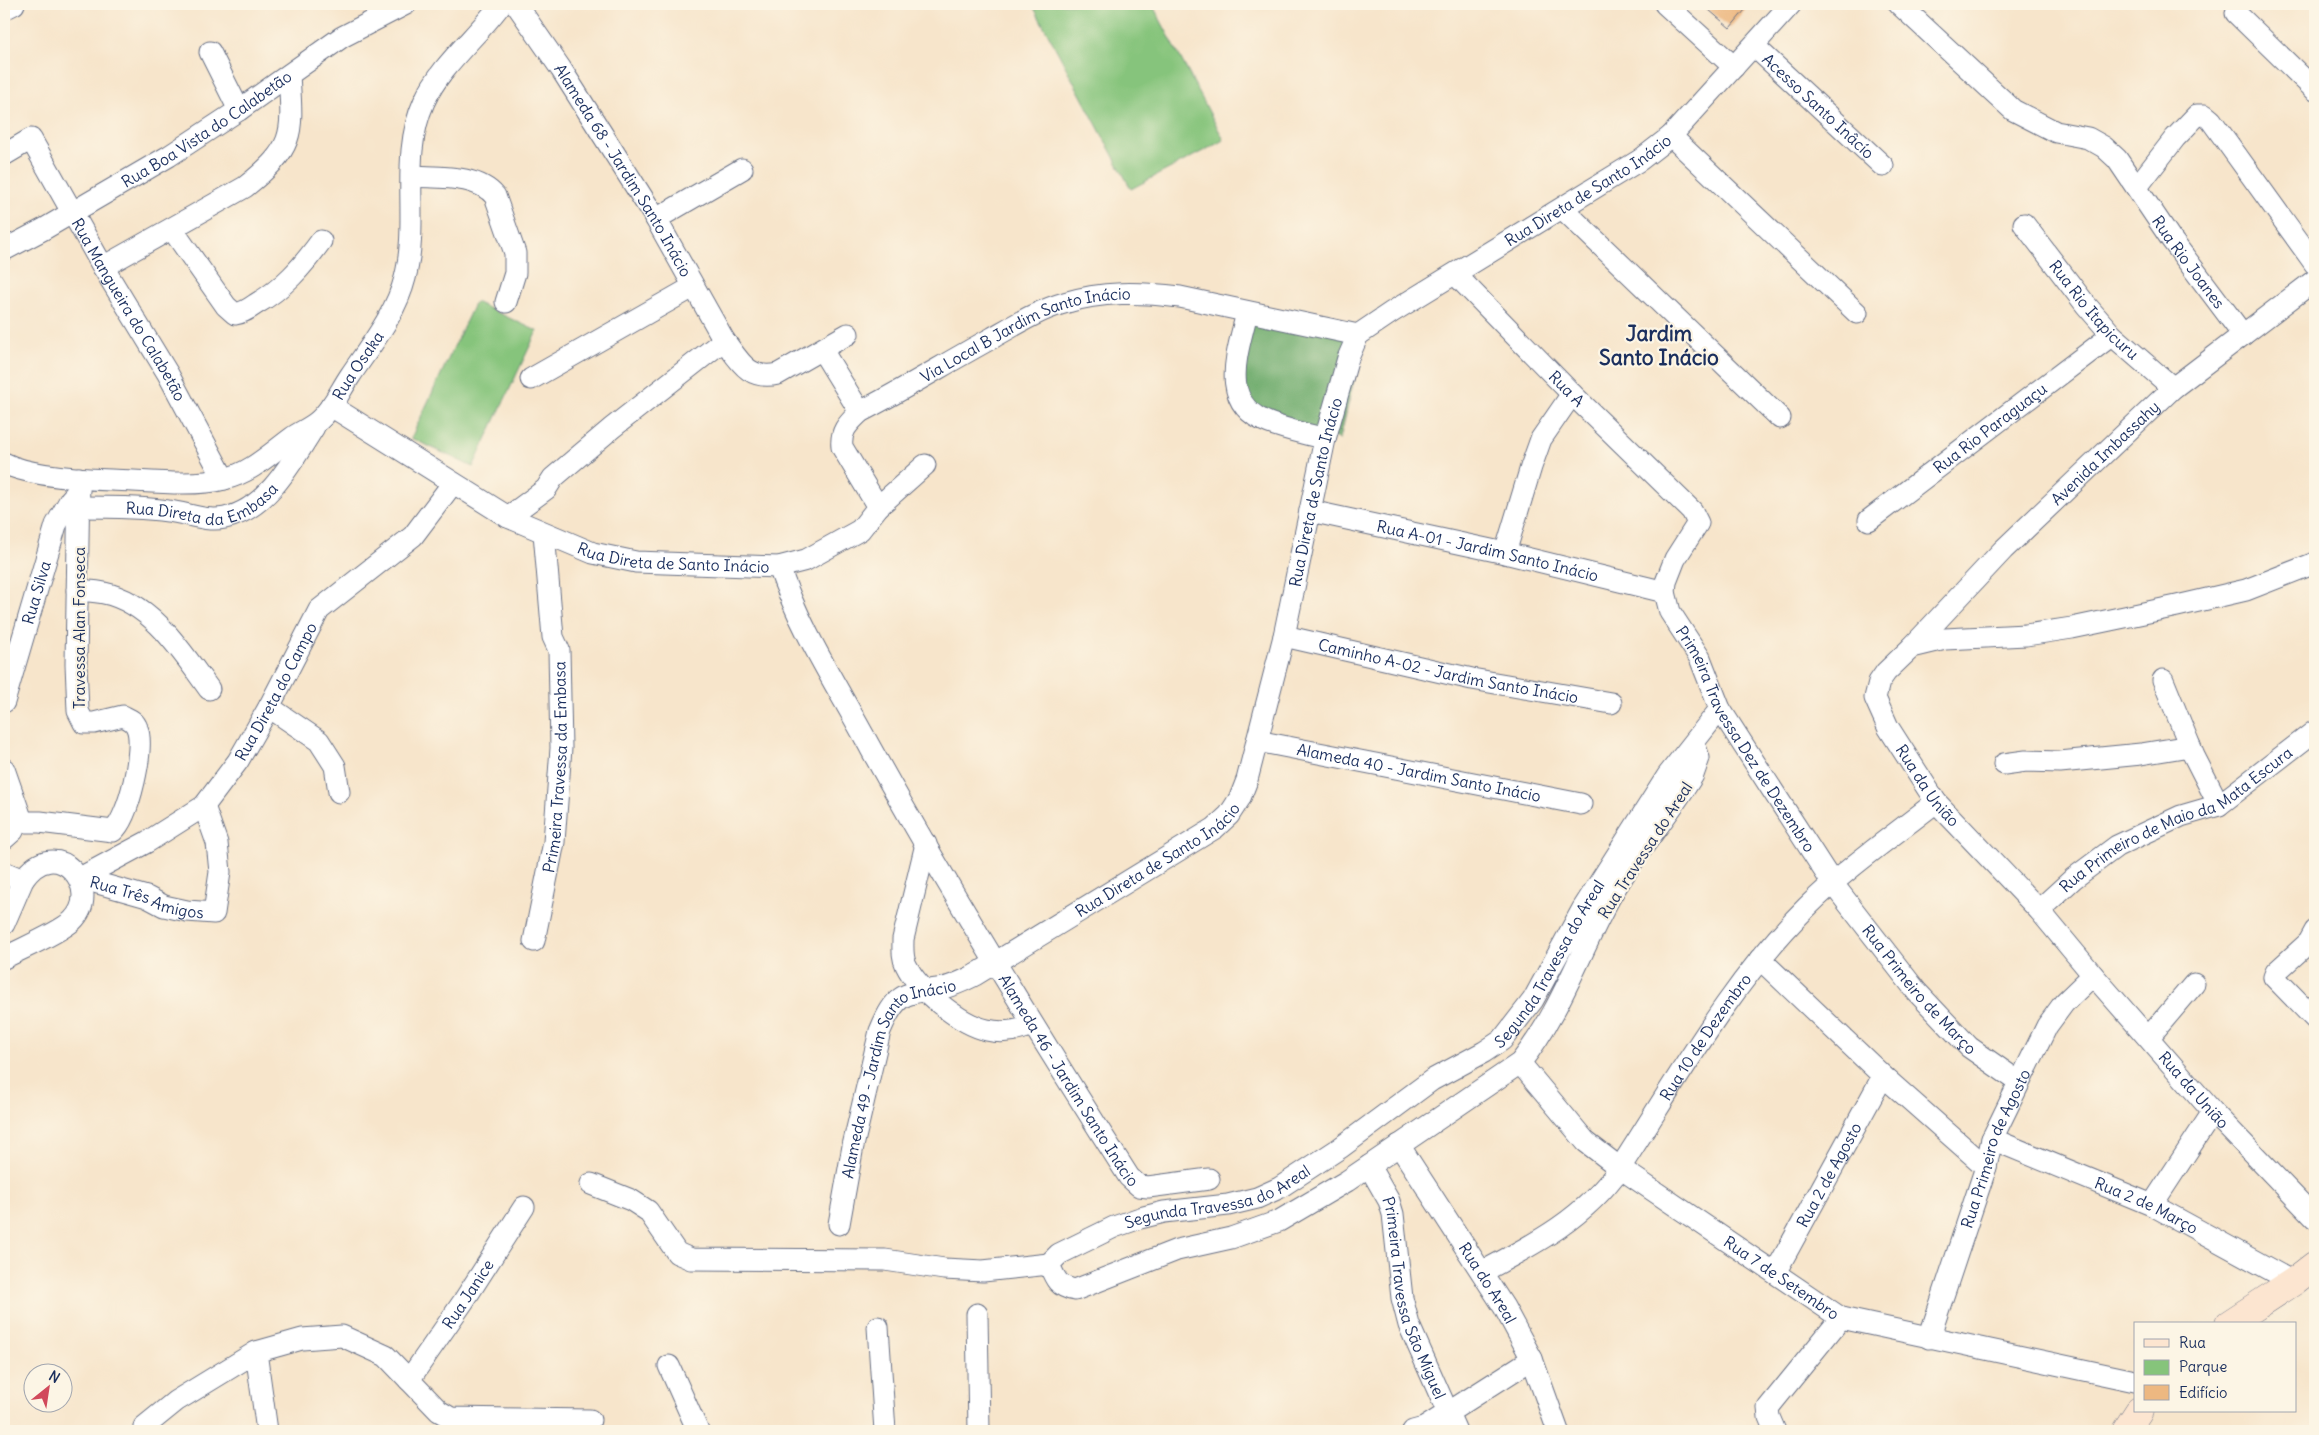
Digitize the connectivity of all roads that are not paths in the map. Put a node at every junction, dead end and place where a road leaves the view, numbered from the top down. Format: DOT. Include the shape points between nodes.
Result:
graph roads {
  1 [pos="14,4"];
  2 [pos="406,4"];
  3 [pos="501,4"];
  4 [pos="516,4"];
  5 [pos="1665,4"];
  6 [pos="1791,4"];
  7 [pos="1899,4"];
  8 [pos="4,9"];
  9 [pos="2236,13"];
  10 [pos="1754,46"];
  11 [pos="210,52"];
  12 [pos="1734,67"];
  13 [pos="289,75"];
  14 [pos="2315,90"];
  15 [pos="239,110"];
  16 [pos="1671,136"];
  17 [pos="4,154"];
  18 [pos="1883,166"];
  19 [pos="742,169"];
  20 [pos="412,176"];
  21 [pos="2136,187"];
  22 [pos="1562,209"];
  23 [pos="71,212"];
  24 [pos="656,219"];
  25 [pos="2024,224"];
  26 [pos="172,229"];
  27 [pos="321,241"];
  28 [pos="4,250"];
  29 [pos="2315,264"];
  30 [pos="103,267"];
  31 [pos="1455,274"];
  32 [pos="2315,280"];
  33 [pos="693,287"];
  34 [pos="506,302"];
  35 [pos="1247,312"];
  36 [pos="1856,312"];
  37 [pos="848,334"];
  38 [pos="2243,334"];
  39 [pos="2112,335"];
  40 [pos="1358,336"];
  41 [pos="724,340"];
  42 [pos="822,350"];
  43 [pos="532,379"];
  44 [pos="2173,388"];
  45 [pos="1572,394"];
  46 [pos="860,412"];
  47 [pos="324,414"];
  48 [pos="1780,418"];
  49 [pos="1325,439"];
  50 [pos="925,465"];
  51 [pos="5,467"];
  52 [pos="224,479"];
  53 [pos="453,483"];
  54 [pos="79,492"];
  55 [pos="878,507"];
  56 [pos="1310,512"];
  57 [pos="508,517"];
  58 [pos="1869,520"];
  59 [pos="544,533"];
  60 [pos="1505,553"];
  61 [pos="2315,563"];
  62 [pos="779,567"];
  63 [pos="77,590"];
  64 [pos="1664,592"];
  65 [pos="1284,636"];
  66 [pos="1912,647"];
  67 [pos="2163,680"];
  68 [pos="209,689"];
  69 [pos="4,702"];
  70 [pos="1611,703"];
  71 [pos="269,707"];
  72 [pos="1720,709"];
  73 [pos="2315,731"];
  74 [pos="1258,741"];
  75 [pos="1694,742"];
  76 [pos="2190,746"];
  77 [pos="2004,764"];
  78 [pos="4,769"];
  79 [pos="339,792"];
  80 [pos="1936,802"];
  81 [pos="1581,804"];
  82 [pos="2218,805"];
  83 [pos="204,806"];
  84 [pos="18,822"];
  85 [pos="4,839"];
  86 [pos="926,844"];
  87 [pos="4,872"];
  88 [pos="80,878"];
  89 [pos="23,880"];
  90 [pos="1833,884"];
  91 [pos="2039,910"];
  92 [pos="4,924"];
  93 [pos="2315,932"];
  94 [pos="534,941"];
  95 [pos="4,958"];
  96 [pos="1760,959"];
  97 [pos="996,963"];
  98 [pos="2093,976"];
  99 [pos="2194,984"];
  100 [pos="924,989"];
  101 [pos="2315,1019"];
  102 [pos="1032,1025"];
  103 [pos="2149,1037"];
  104 [pos="1520,1063"];
  105 [pos="1882,1076"];
  106 [pos="2019,1082"];
  107 [pos="2213,1112"];
  108 [pos="1992,1139"];
  109 [pos="1399,1145"];
  110 [pos="1369,1166"];
  111 [pos="1986,1166"];
  112 [pos="1620,1168"];
  113 [pos="1208,1179"];
  114 [pos="590,1184"];
  115 [pos="2152,1205"];
  116 [pos="524,1206"];
  117 [pos="2315,1218"];
  118 [pos="838,1224"];
  119 [pos="1049,1264"];
  120 [pos="2315,1265"];
  121 [pos="1482,1272"];
  122 [pos="1775,1273"];
  123 [pos="2293,1282"];
  124 [pos="977,1314"];
  125 [pos="1841,1318"];
  126 [pos="2232,1322"];
  127 [pos="878,1327"];
  128 [pos="1929,1338"];
  129 [pos="256,1352"];
  130 [pos="1532,1358"];
  131 [pos="670,1366"];
  132 [pos="409,1380"];
  133 [pos="2134,1381"];
  134 [pos="1448,1411"];
  135 [pos="2138,1412"];
  136 [pos="590,1420"];
  137 [pos="144,1427"];
  138 [pos="267,1431"];
  139 [pos="698,1431"];
  140 [pos="885,1431"];
  141 [pos="978,1431"];
  142 [pos="1413,1431"];
  143 [pos="1456,1431"];
  144 [pos="1558,1431"];
  145 [pos="1775,1431"];
  146 [pos="2126,1431"];
  1 -- 8 [label="street"];
  2 -- 13 [label="street, Rua Boa Vista do Calabetão" via="342,37"];
  3 -- 20 [label="street, Rua Osaka" via="438,78 424,101 415,126"];
  4 -- 24 [label="street, Alameda 68 - Jardim Santo Inácio"];
  5 -- 12 [label="street"];
  6 -- 10 [label="street, Rua Direta de Santo Inácio"];
  7 -- 21 [label="street, Rua Rio Joanes" via="2013,110 2056,132 2088,138 2104,147"];
  9 -- 14 [label="street"];
  10 -- 12 [label="street, Rua Direta de Santo Inácio"];
  10 -- 18 [label="street, Acesso Santo Inâcío"];
  11 -- 15 [label="street"];
  12 -- 16 [label="street, Rua Direta de Santo Inácio"];
  13 -- 15 [label="street, Rua Boa Vista do Calabetão"];
  13 -- 26 [label="street" via="292,119 289,138 278,157 245,187"];
  15 -- 23 [label="street, Rua Boa Vista do Calabetão" via="169,156"];
  16 -- 22 [label="street, Rua Direta de Santo Inácio" via="1614,178"];
  16 -- 36 [label="street"];
  17 -- 23 [label="street, Rua Mangueira do Calabetão" via="32,140"];
  19 -- 24 [label="street"];
  20 -- 34 [label="street" via="477,182 495,196 515,253 515,274"];
  20 -- 47 [label="street, Rua Osaka" via="408,261 402,290 390,314"];
  21 -- 29 [label="street" via="2194,118 2205,115 2212,120"];
  21 -- 38 [label="street, Rua Rio Joanes"];
  22 -- 31 [label="street, Rua Direta de Santo Inácio"];
  22 -- 48 [label="street"];
  23 -- 28 [label="street, Rua Boa Vista do Calabetão"];
  23 -- 30 [label="street, Rua Mangueira do Calabetão"];
  24 -- 33 [label="street, Alameda 68 - Jardim Santo Inácio"];
  25 -- 39 [label="street, Rua Rio Itapicuru"];
  26 -- 27 [label="street" via="235,314 283,286 300,270"];
  26 -- 30 [label="street"];
  30 -- 52 [label="street, Rua Mangueira do Calabetão" via="168,374"];
  31 -- 40 [label="street, Rua Direta de Santo Inácio"];
  31 -- 45 [label="street, Rua A"];
  32 -- 38 [label="street, Avenida Imbassahy"];
  33 -- 41 [label="street, Alameda 68 - Jardim Santo Inácio"];
  33 -- 43 [label="street"];
  35 -- 40 [label="street, Via Local B Jardim Santo Inácio"];
  35 -- 46 [label="street, Via Local B Jardim Santo Inácio" via="1152,293 1123,292 1062,303 1025,319"];
  35 -- 49 [label="street" via="1235,367 1235,388 1240,404 1268,423"];
  37 -- 42 [label="street, Alameda 68 - Jardim Santo Inácio"];
  38 -- 44 [label="street, Avenida Imbassahy"];
  39 -- 44 [label="street, Rua Rio Itapicuru"];
  39 -- 58 [label="street, Rua Rio Paraguaçu"];
  40 -- 49 [label="street, Rua Direta de Santo Inácio" via="1345,367"];
  41 -- 42 [label="street, Alameda 68 - Jardim Santo Inácio" via="746,368 757,376 766,377 778,374"];
  41 -- 57 [label="street" via="612,428 552,478 546,489"];
  42 -- 46 [label="street"];
  44 -- 66 [label="street, Avenida Imbassahy" via="2004,550"];
  45 -- 60 [label="street" via="1541,439"];
  45 -- 64 [label="street, Rua A" via="1692,511 1698,523 1675,559"];
  46 -- 55 [label="street, Via Local B Jardim Santo Inácio" via="847,424 842,447"];
  47 -- 52 [label="street, Rua Osaka" via="253,467"];
  47 -- 53 [label="street, Rua Direta de Santo Inácio"];
  47 -- 54 [label="street, Rua Direta da Embasa" via="271,488 256,503 225,518 209,519 128,507"];
  49 -- 56 [label="street, Rua Direta de Santo Inácio"];
  50 -- 55 [label="street"];
  51 -- 54 [label="street, Rua Osaka"];
  52 -- 54 [label="street, Rua Osaka"];
  53 -- 57 [label="street, Rua Direta de Santo Inácio"];
  53 -- 71 [label="street, Rua Direta do Campo" via="413,536 319,610"];
  54 -- 63 [label="street, Travessa Alan Fonseca"];
  54 -- 69 [label="street, Rua Silva" via="70,500 56,525"];
  55 -- 62 [label="street" via="860,530 806,560"];
  56 -- 60 [label="street, Rua A-01 - Jardim Santo Inácio"];
  56 -- 65 [label="street, Rua Direta de Santo Inácio"];
  57 -- 59 [label="street, Rua Direta de Santo Inácio"];
  59 -- 62 [label="street, Rua Direta de Santo Inácio" via="593,553 636,562"];
  59 -- 94 [label="street, Primeira Travessa da Embasa" via="553,637 559,650 561,748 554,842"];
  60 -- 64 [label="street, Rua A-01 - Jardim Santo Inácio"];
  61 -- 66 [label="street" via="2246,590 2062,630 1945,639"];
  62 -- 86 [label="street, Rua Direta de Santo Inácio" via="787,592 810,638"];
  63 -- 68 [label="street" via="104,593 131,603 156,622"];
  63 -- 84 [label="street, Travessa Alan Fonseca" via="78,711 84,723 94,724 123,716 135,722 138,750 129,802 123,819 113,831"];
  64 -- 72 [label="street, Primeira Travessa Dez de Dezembro" via="1670,612 1700,658"];
  65 -- 70 [label="street, Caminho A-02 - Jardim Santo Inácio" via="1472,679"];
  65 -- 74 [label="street, Rua Direta de Santo Inácio"];
  66 -- 80 [label="street, Rua da União" via="1886,672 1879,682 1875,698 1888,727"];
  67 -- 76 [label="street"];
  71 -- 79 [label="street" via="320,742 335,766"];
  71 -- 83 [label="street, Rua Direta do Campo" via="238,761"];
  72 -- 75 [label="street, Segunda Travessa do Areal"];
  72 -- 90 [label="street, Primeira Travessa Dez de Dezembro"];
  73 -- 82 [label="street, Rua Primeiro de Maio da Mata Escura"];
  74 -- 81 [label="street, Alameda 40 - Jardim Santo Inácio"];
  74 -- 97 [label="street, Rua Direta de Santo Inácio" via="1240,798 1215,828"];
  75 -- 104 [label="street, Rua Travessa do Areal" via="1700,758 1697,768 1610,898 1554,1014"];
  75 -- 119 [label="street, Segunda Travessa do Areal" via="1668,774 1582,910 1533,1000 1502,1040 1432,1080 1279,1188 1257,1198 1228,1205 1140,1218 1059,1254"];
  76 -- 77 [label="street" via="2060,762"];
  76 -- 82 [label="street"];
  78 -- 84 [label="street" via="18,807"];
  80 -- 90 [label="street, Rua 10 de Dezembro"];
  80 -- 91 [label="street, Rua da União"];
  82 -- 91 [label="street, Rua Primeiro de Maio da Mata Escura" via="2181,816 2117,846"];
  83 -- 88 [label="street, Rua Direta do Campo" via="148,842"];
  83 -- 88 [label="street, Rua Três Amigos" via="217,843 220,872 214,913 164,906 146,897"];
  84 -- 85 [label="street"];
  86 -- 97 [label="street, Rua Direta de Santo Inácio"];
  86 -- 100 [label="street" via="902,953 906,965"];
  87 -- 89 [label="street"];
  88 -- 89 [label="street, Rua Três Amigos" via="55,861 41,861"];
  88 -- 95 [label="street" via="82,902 72,921"];
  89 -- 92 [label="street, Rua Três Amigos"];
  90 -- 96 [label="street, Rua 10 de Dezembro" via="1801,913"];
  90 -- 106 [label="street, Rua Primeiro de Março" via="1917,992 1969,1047"];
  91 -- 98 [label="street, Rua da União"];
  93 -- 101 [label="street" via="2274,977"];
  96 -- 105 [label="street"];
  96 -- 112 [label="street, Rua 10 de Dezembro"];
  97 -- 100 [label="street, Alameda 49 - Jardim Santo Inácio" via="959,983"];
  97 -- 102 [label="street, Alameda 46 - Jardim Santo Inácio"];
  98 -- 103 [label="street, Rua da União"];
  98 -- 106 [label="street, Rua Primeiro de Agosto" via="2064,1003 2047,1026"];
  99 -- 103 [label="street"];
  100 -- 102 [label="street" via="970,1024 988,1030 1017,1032"];
  100 -- 118 [label="street, Alameda 49 - Jardim Santo Inácio" via="897,1001 887,1013 880,1031"];
  102 -- 113 [label="street, Alameda 46 - Jardim Santo Inácio" via="1138,1186"];
  103 -- 107 [label="street, Rua da União"];
  104 -- 109 [label="street, Segunda Travessa do Areal"];
  104 -- 112 [label="street, Rua 7 de Setembro" via="1586,1142"];
  105 -- 111 [label="street"];
  105 -- 122 [label="street, Rua 2 de Agosto"];
  106 -- 108 [label="street, Rua Primeiro de Agosto"];
  107 -- 115 [label="street"];
  107 -- 117 [label="street, Rua da União"];
  108 -- 111 [label="street, Rua Primeiro de Agosto"];
  108 -- 115 [label="street, Rua 2 de Março"];
  109 -- 110 [label="street, Segunda Travessa do Areal"];
  109 -- 121 [label="street, Rua do Areal"];
  110 -- 119 [label="street, Segunda Travessa do Areal" via="1312,1203 1270,1225 1177,1250 1075,1290 1057,1282"];
  110 -- 134 [label="street, Primeira Travessa São Miguel" via="1393,1214 1402,1298 1409,1325"];
  111 -- 128 [label="street, Rua Primeiro de Agosto"];
  112 -- 121 [label="street, Rua 10 de Dezembro" via="1607,1187 1571,1220 1532,1246"];
  112 -- 122 [label="street, Rua 7 de Setembro"];
  114 -- 119 [label="street" via="631,1200 648,1211 677,1253 690,1259 885,1260 984,1271"];
  115 -- 123 [label="street, Rua 2 de Março"];
  116 -- 132 [label="street, Rua Janice"];
  120 -- 123 [label="main road"];
  121 -- 130 [label="street, Rua do Areal"];
  122 -- 125 [label="street, Rua 7 de Setembro"];
  123 -- 126 [label="main road"];
  124 -- 141 [label="street"];
  125 -- 128 [label="street, Rua 7 de Setembro"];
  125 -- 145 [label="street" via="1768,1408"];
  127 -- 140 [label="street"];
  128 -- 133 [label="street, Rua 7 de Setembro"];
  129 -- 132 [label="street" via="302,1338 342,1336 386,1356"];
  129 -- 137 [label="street" via="176,1400"];
  129 -- 138 [label="street"];
  130 -- 134 [label="street"];
  130 -- 144 [label="street, Rua do Areal"];
  131 -- 139 [label="street"];
  132 -- 136 [label="street" via="439,1411 451,1418"];
  134 -- 142 [label="street" via="1424,1428"];
  134 -- 143 [label="street, Primeira Travessa São Miguel"];
  135 -- 146 [label="main road"];
}
